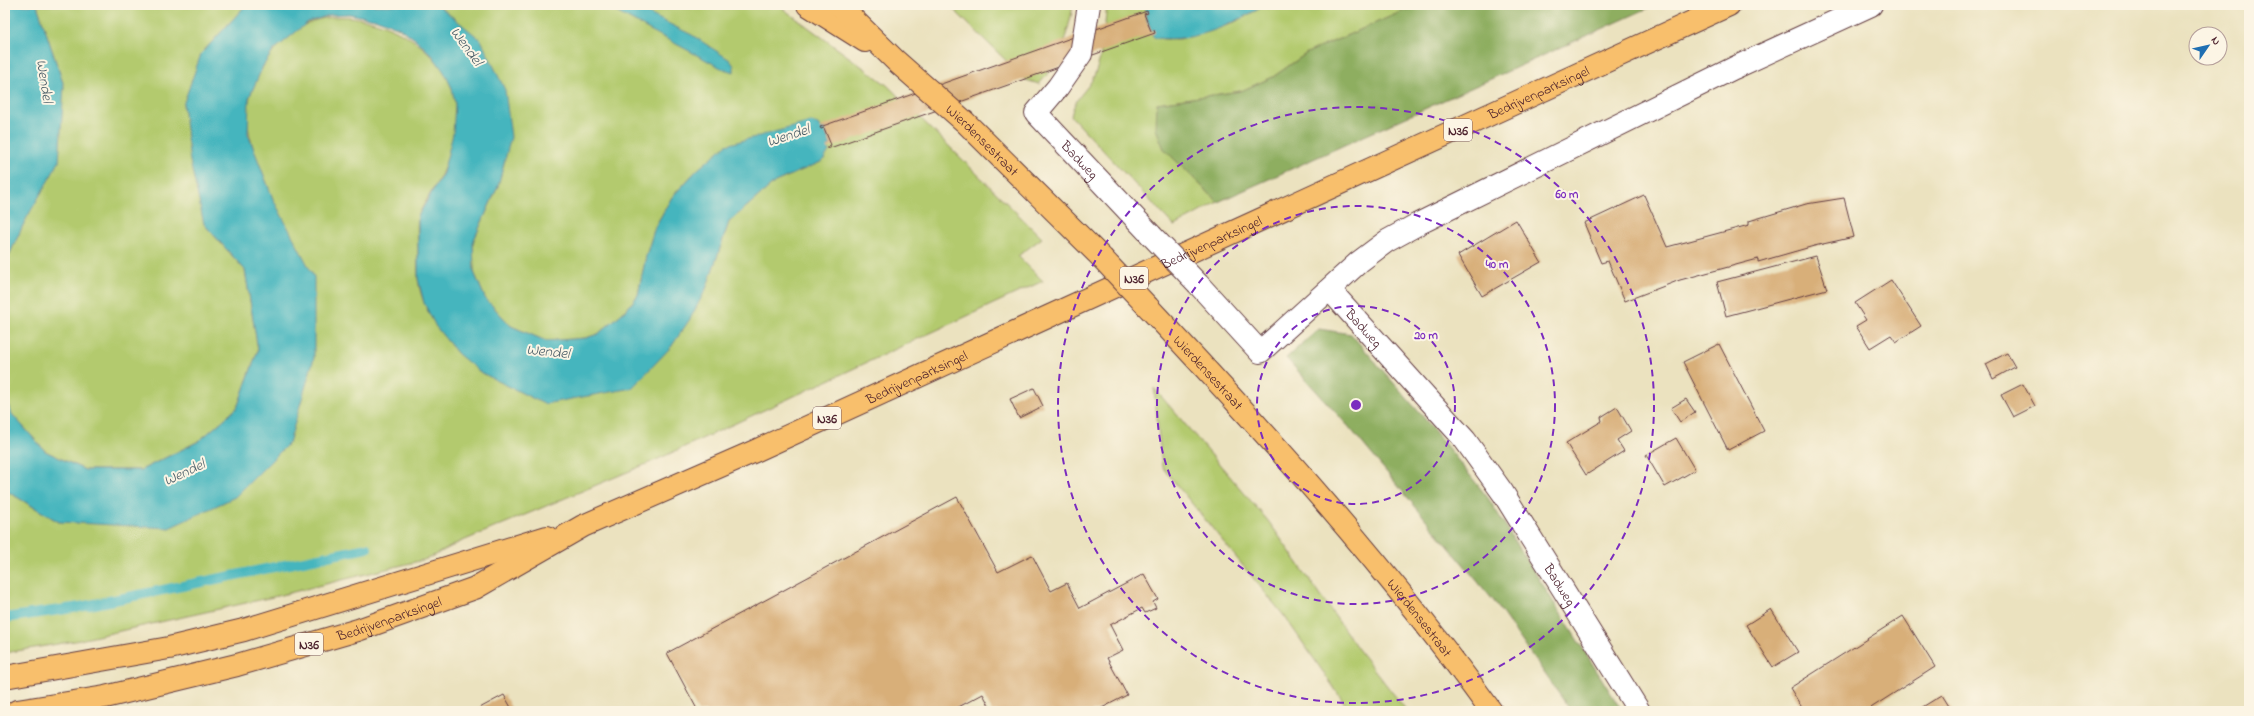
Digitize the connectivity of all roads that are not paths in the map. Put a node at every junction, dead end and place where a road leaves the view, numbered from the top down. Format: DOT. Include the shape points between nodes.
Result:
graph roads {
  1 [pos="808,5"];
  2 [pos="839,5"];
  3 [pos="1089,5"];
  4 [pos="1729,5"];
  5 [pos="1871,5"];
  6 [pos="896,61"];
  7 [pos="1330,290"];
  8 [pos="583,526"];
  9 [pos="5,677"];
  10 [pos="17,711"];
  11 [pos="1491,711"];
  12 [pos="1639,711"];
  1 -- 6 [label="main road, Wierdensestraat"];
  2 -- 6 [label="main road, Wierdensestraat"];
  3 -- 7 [label="street, Badweg, bridge" via="1081,54 1058,88 1036,113 1260,352"];
  4 -- 8 [label="main road, Bedrijvenparksingel / N36" via="776,441"];
  5 -- 7 [label="street" via="1734,68 1418,224 1387,241 1359,262"];
  6 -- 11 [label="main road, Wierdensestraat, bridge" via="965,122 1102,258 1264,431 1421,617"];
  7 -- 12 [label="street, Badweg" via="1465,440 1503,493"];
  8 -- 9 [label="main road, Bedrijvenparksingel / N36" via="244,630 169,648"];
  8 -- 10 [label="main road, Bedrijvenparksingel / N36" via="475,588 358,630 237,665 113,695"];
}
